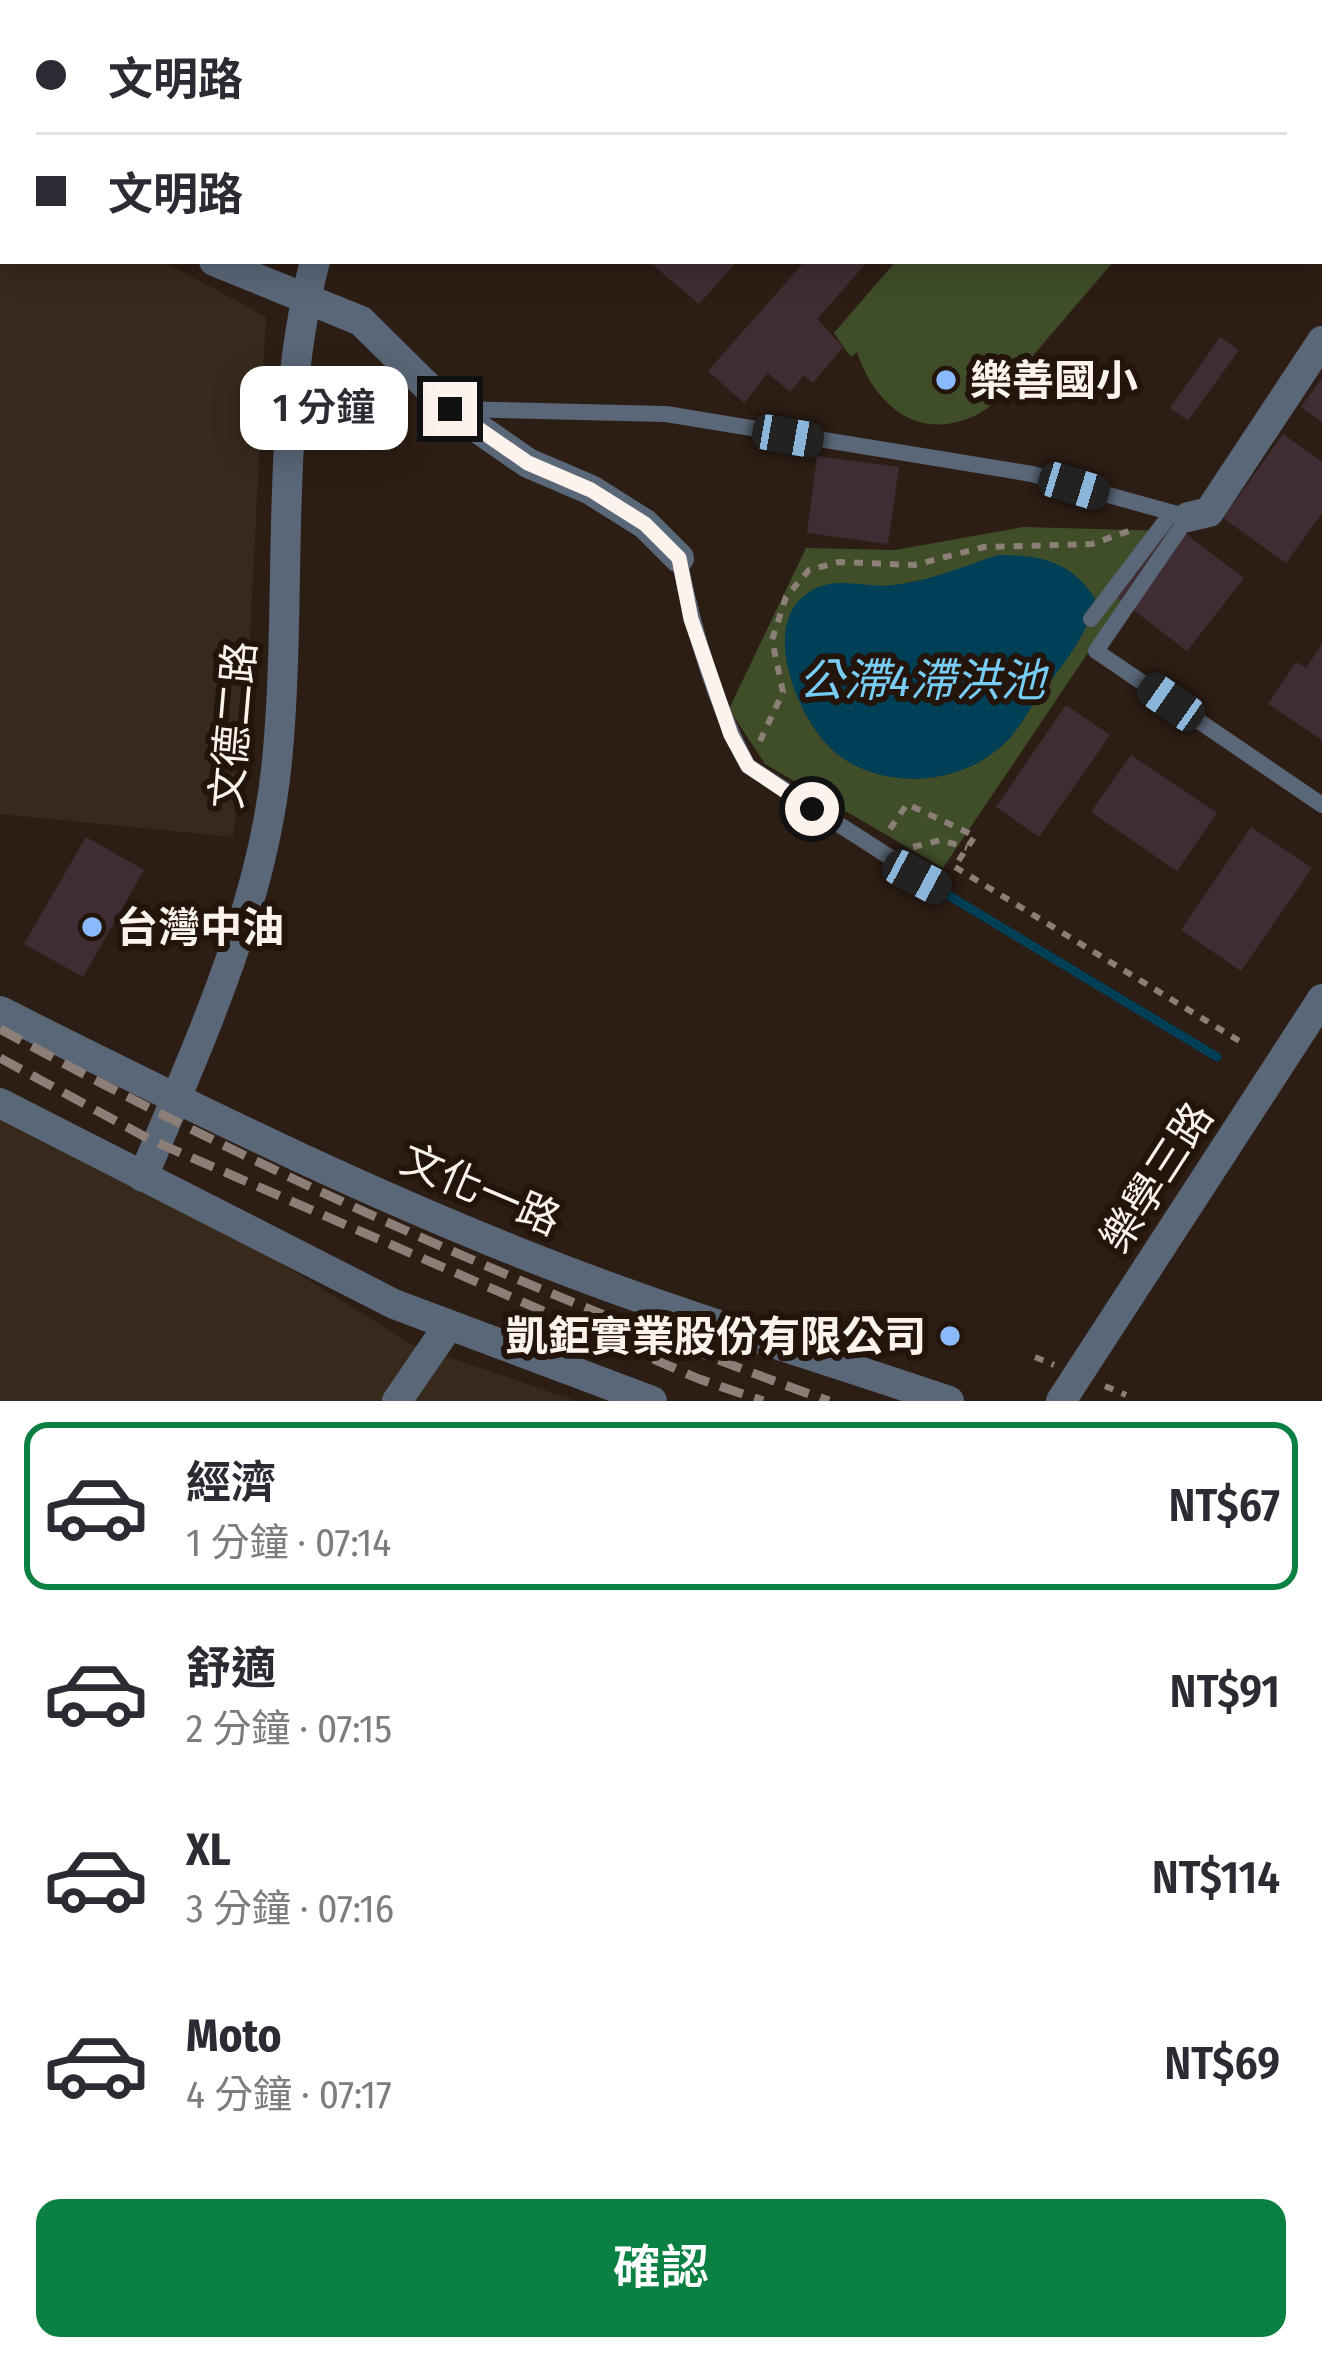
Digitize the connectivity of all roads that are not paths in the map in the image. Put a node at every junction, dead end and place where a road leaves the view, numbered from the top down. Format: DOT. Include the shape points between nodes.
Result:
graph roads {
  1 [pos="221,264"];
  2 [pos="313,264"];
  3 [pos="305,299"];
  4 [pos="1322,341"];
  5 [pos="450,409"];
  6 [pos="1172,515"];
  7 [pos="679,558"];
  8 [pos="1091,619"];
  9 [pos="1322,805"];
  10 [pos="941,890"];
  11 [pos="1322,999"];
  12 [pos="0,1011"];
  13 [pos="1309,1041"];
  14 [pos="175,1099"];
  15 [pos="0,1103"];
  16 [pos="143,1178"];
  17 [pos="447,1328"];
  18 [pos="397,1401"];
  19 [pos="652,1401"];
  20 [pos="949,1401"];
  21 [pos="1060,1401"];
  1 -- 3 [label="street"];
  2 -- 3 [label="street, 文德二路"];
  3 -- 5 [label="street" via="361,321"];
  3 -- 14 [label="street, 文德二路" via="290,386 284,657 260,869"];
  4 -- 6 [label="street" via="1209,512"];
  5 -- 6 [label="lane" via="666,414 1032,474"];
  5 -- 7 [label="street" via="528,463 645,524"];
  6 -- 8 [label="lane"];
  6 -- 9 [label="lane" via="1096,651"];
  7 -- 10 [label="lane" via="691,619 748,766"];
  11 -- 13 [label="street, 樂學三路"];
  12 -- 14 [label="street, 文化一路"];
  13 -- 21 [label="street, 樂學三路"];
  14 -- 16 [label="street, 文德二路"];
  14 -- 20 [label="street, 文化一路" via="603,1285"];
  15 -- 16 [label="street"];
  16 -- 17 [label="street"];
  17 -- 18 [label="street"];
  17 -- 19 [label="street"];
}
